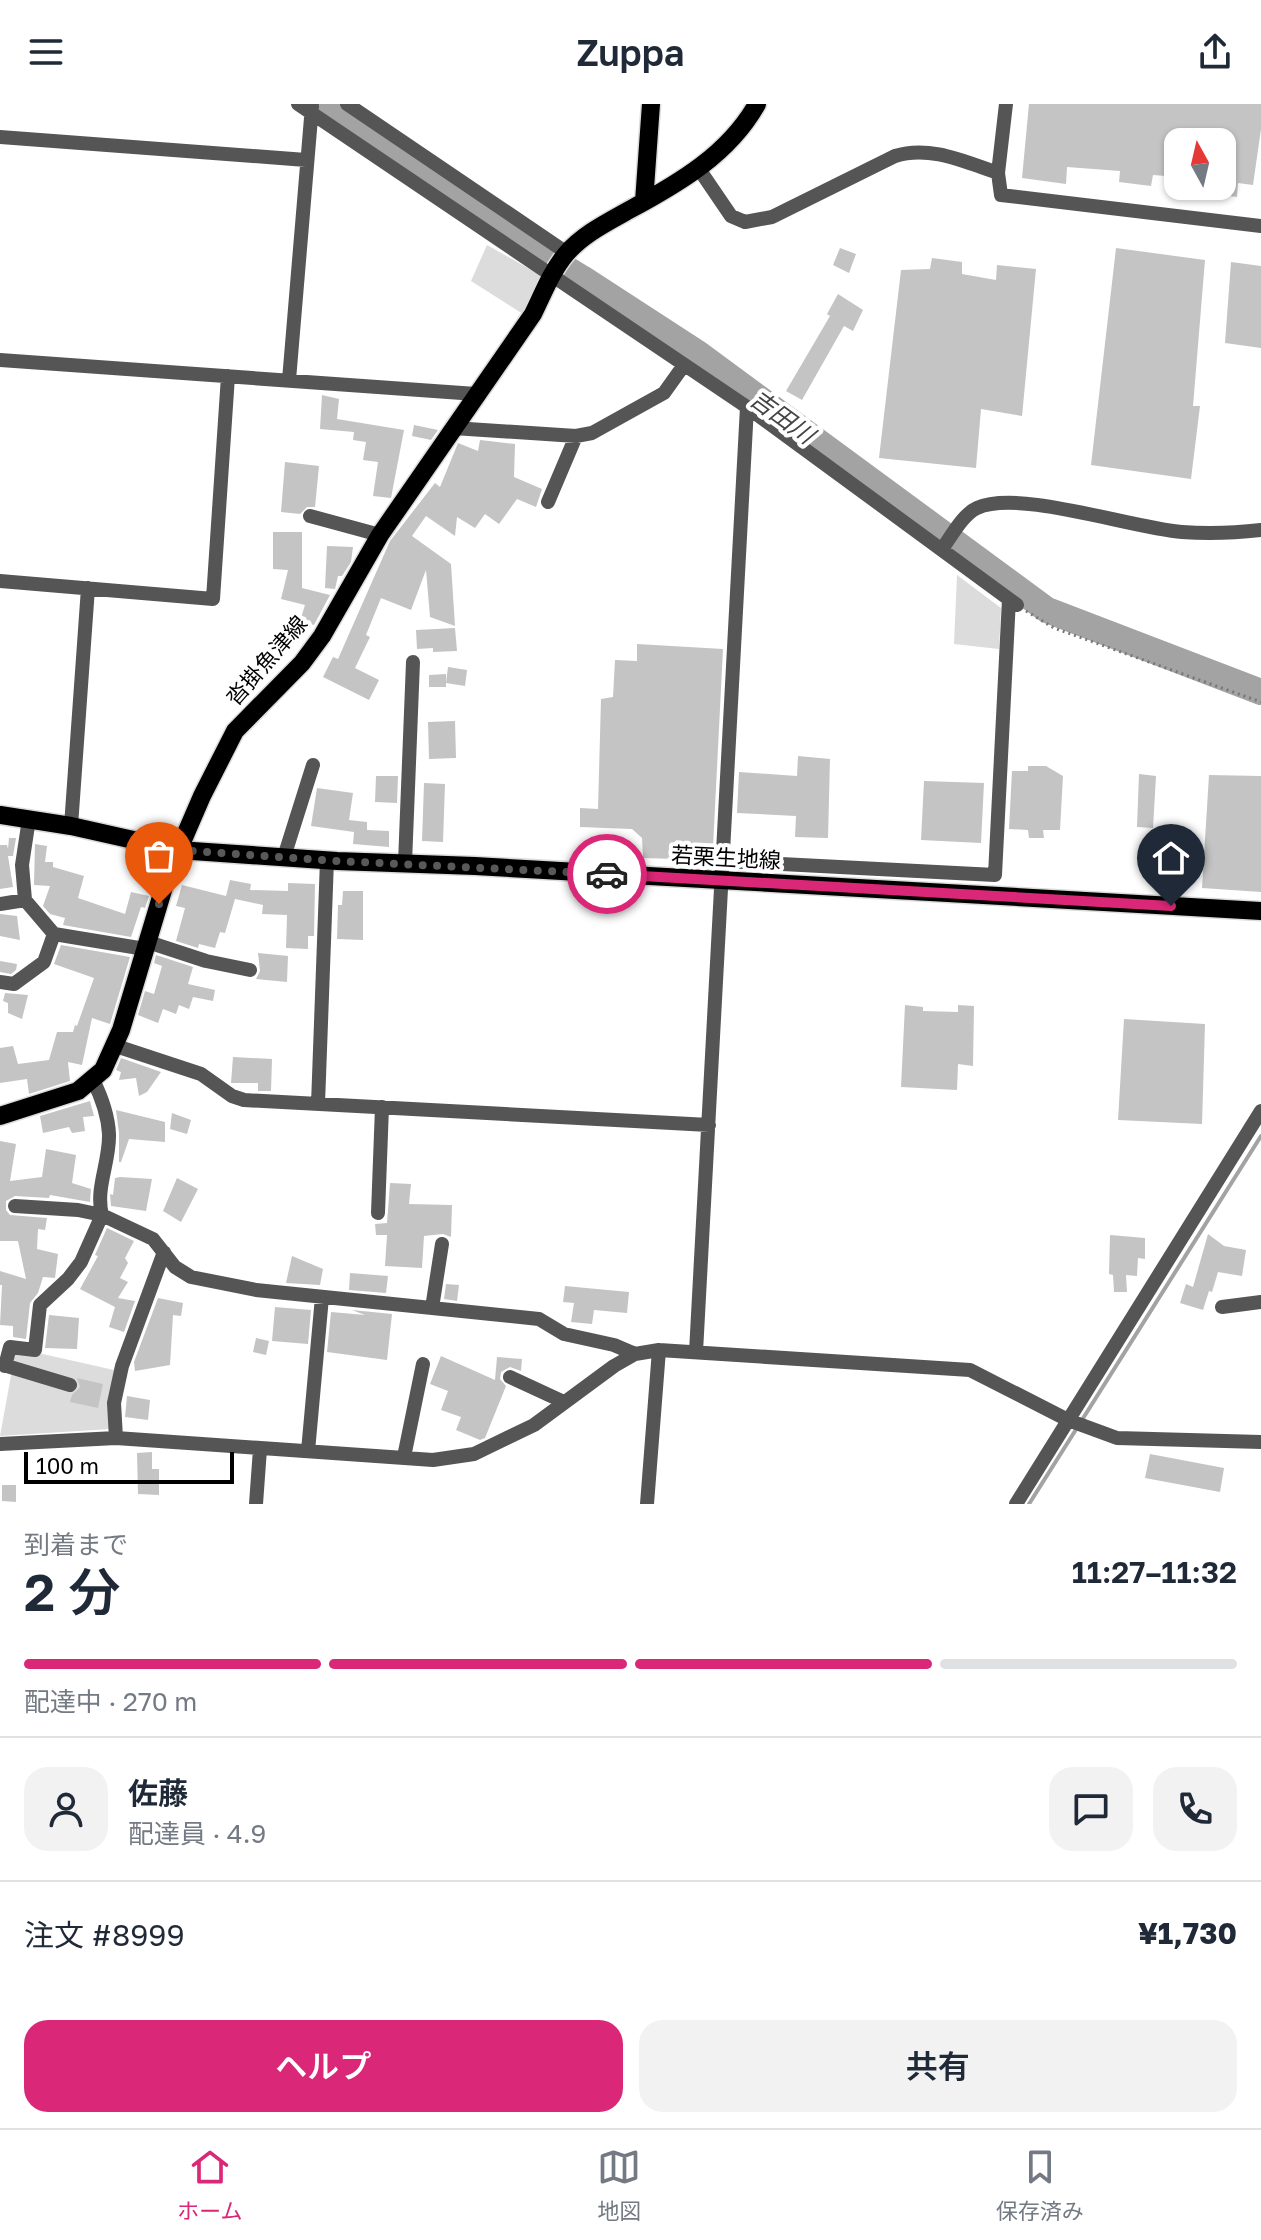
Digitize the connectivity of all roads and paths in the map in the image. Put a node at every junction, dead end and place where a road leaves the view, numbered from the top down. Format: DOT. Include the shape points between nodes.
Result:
graph roads {
  1 [pos="347,104"];
  2 [pos="651,104"];
  3 [pos="757,104"];
  4 [pos="1006,104"];
  5 [pos="308,107"];
  6 [pos="0,137"];
  7 [pos="306,160"];
  8 [pos="699,169"];
  9 [pos="998,173"];
  10 [pos="644,202"];
  11 [pos="1261,226"];
  12 [pos="559,264"];
  13 [pos="0,360"];
  14 [pos="684,365"];
  15 [pos="228,376"];
  16 [pos="289,380"];
  17 [pos="476,394"];
  18 [pos="747,407"];
  19 [pos="453,428"];
  20 [pos="576,436"];
  21 [pos="548,502"];
  22 [pos="310,516"];
  23 [pos="1261,530"];
  24 [pos="380,535"];
  25 [pos="942,549"];
  26 [pos="0,581"];
  27 [pos="88,588"];
  28 [pos="1013,602"];
  29 [pos="413,662"];
  30 [pos="1261,702"];
  31 [pos="313,765"];
  32 [pos="0,815"];
  33 [pos="29,819"];
  34 [pos="71,826"];
  35 [pos="178,850"];
  36 [pos="284,857"];
  37 [pos="327,860"];
  38 [pos="724,861"];
  39 [pos="405,863"];
  40 [pos="723,881"];
  41 [pos="25,900"];
  42 [pos="0,904"];
  43 [pos="1261,911"];
  44 [pos="54,934"];
  45 [pos="146,945"];
  46 [pos="250,970"];
  47 [pos="0,982"];
  48 [pos="116,1046"];
  49 [pos="93,1080"];
  50 [pos="318,1104"];
  51 [pos="382,1107"];
  52 [pos="1261,1111"];
  53 [pos="0,1116"];
  54 [pos="709,1125"];
  55 [pos="15,1206"];
  56 [pos="378,1213"];
  57 [pos="102,1215"];
  58 [pos="442,1244"];
  59 [pos="164,1252"];
  60 [pos="322,1297"];
  61 [pos="1261,1302"];
  62 [pos="1222,1307"];
  63 [pos="432,1308"];
  64 [pos="659,1350"];
  65 [pos="696,1352"];
  66 [pos="635,1354"];
  67 [pos="423,1364"];
  68 [pos="3,1365"];
  69 [pos="510,1377"];
  70 [pos="70,1385"];
  71 [pos="564,1402"];
  72 [pos="1068,1420"];
  73 [pos="116,1438"];
  74 [pos="1261,1442"];
  75 [pos="0,1444"];
  76 [pos="260,1449"];
  77 [pos="308,1451"];
  78 [pos="404,1457"];
  79 [pos="256,1504"];
  80 [pos="647,1504"];
  81 [pos="1016,1504"];
  1 -- 12 [label="street"];
  2 -- 10 [label="main road"];
  3 -- 8 [label="main road, 沓掛魚津線"];
  4 -- 9 [label="street"];
  5 -- 7 [label="street"];
  5 -- 12 [label="street"];
  6 -- 7 [label="street"];
  7 -- 16 [label="street"];
  8 -- 9 [label="street" via="731,216 745,222 772,217 912,151"];
  8 -- 10 [label="main road, 沓掛魚津線"];
  9 -- 11 [label="street" via="1001,195"];
  10 -- 12 [label="main road, 沓掛魚津線" via="592,231"];
  12 -- 14 [label="street"];
  12 -- 17 [label="main road, 沓掛魚津線" via="533,314"];
  13 -- 15 [label="street"];
  14 -- 18 [label="street"];
  14 -- 20 [label="street" via="664,393 592,433"];
  15 -- 16 [label="street"];
  15 -- 27 [label="street" via="213,599"];
  16 -- 17 [label="street"];
  17 -- 19 [label="main road, 沓掛魚津線"];
  18 -- 25 [label="street"];
  18 -- 38 [label="street"];
  19 -- 20 [label="street"];
  19 -- 24 [label="main road, 沓掛魚津線"];
  20 -- 21 [label="street"];
  22 -- 24 [label="street"];
  23 -- 25 [label="street" via="1180,532 1023,503 990,503 973,509"];
  24 -- 35 [label="main road, 沓掛魚津線" via="322,636 235,731"];
  25 -- 28 [label="street"];
  26 -- 27 [label="street"];
  27 -- 34 [label="street"];
  28 -- 30 [label="path" via="1054,628"];
  28 -- 38 [label="street" via="995,875"];
  29 -- 39 [label="street"];
  31 -- 36 [label="street"];
  32 -- 33 [label="main road, 若栗生地線"];
  33 -- 34 [label="main road, 若栗生地線"];
  33 -- 41 [label="street" via="22,865"];
  34 -- 35 [label="main road, 若栗生地線"];
  35 -- 36 [label="main road, 若栗生地線"];
  35 -- 45 [label="main road, 沓掛魚津線"];
  36 -- 37 [label="main road, 若栗生地線"];
  37 -- 39 [label="main road, 若栗生地線"];
  37 -- 50 [label="street"];
  38 -- 40 [label="street"];
  39 -- 40 [label="main road, 若栗生地線"];
  40 -- 43 [label="main road, 若栗生地線"];
  40 -- 54 [label="street"];
  41 -- 42 [label="street"];
  41 -- 44 [label="street"];
  44 -- 45 [label="street"];
  44 -- 47 [label="street" via="44,962 14,984"];
  45 -- 46 [label="street"];
  45 -- 48 [label="main road, 沓掛魚津線"];
  48 -- 49 [label="main road, 沓掛魚津線"];
  48 -- 50 [label="street" via="201,1074 244,1100"];
  49 -- 53 [label="main road, 沓掛魚津線" via="67,1095"];
  49 -- 57 [label="street" via="104,1102 109,1136 99,1201"];
  50 -- 51 [label="street"];
  51 -- 54 [label="street"];
  51 -- 56 [label="street"];
  52 -- 72 [label="street"];
  54 -- 65 [label="street"];
  55 -- 57 [label="street"];
  57 -- 59 [label="street" via="153,1239"];
  57 -- 68 [label="street" via="81,1262 40,1305 35,1350 10,1347"];
  58 -- 63 [label="street"];
  59 -- 60 [label="street" via="191,1277"];
  59 -- 73 [label="street" via="122,1366 114,1403"];
  60 -- 63 [label="street"];
  60 -- 77 [label="street"];
  61 -- 62 [label="street"];
  63 -- 66 [label="street" via="539,1319 564,1334"];
  64 -- 65 [label="street"];
  64 -- 66 [label="street"];
  64 -- 80 [label="street"];
  65 -- 72 [label="street" via="970,1370"];
  66 -- 71 [label="street"];
  67 -- 78 [label="street"];
  68 -- 70 [label="street"];
  69 -- 71 [label="street"];
  71 -- 78 [label="street" via="534,1425 474,1454 433,1460"];
  72 -- 74 [label="street" via="1117,1438"];
  72 -- 81 [label="street"];
  73 -- 75 [label="street"];
  73 -- 76 [label="street"];
  76 -- 77 [label="street"];
  76 -- 79 [label="street"];
  77 -- 78 [label="street"];
}
